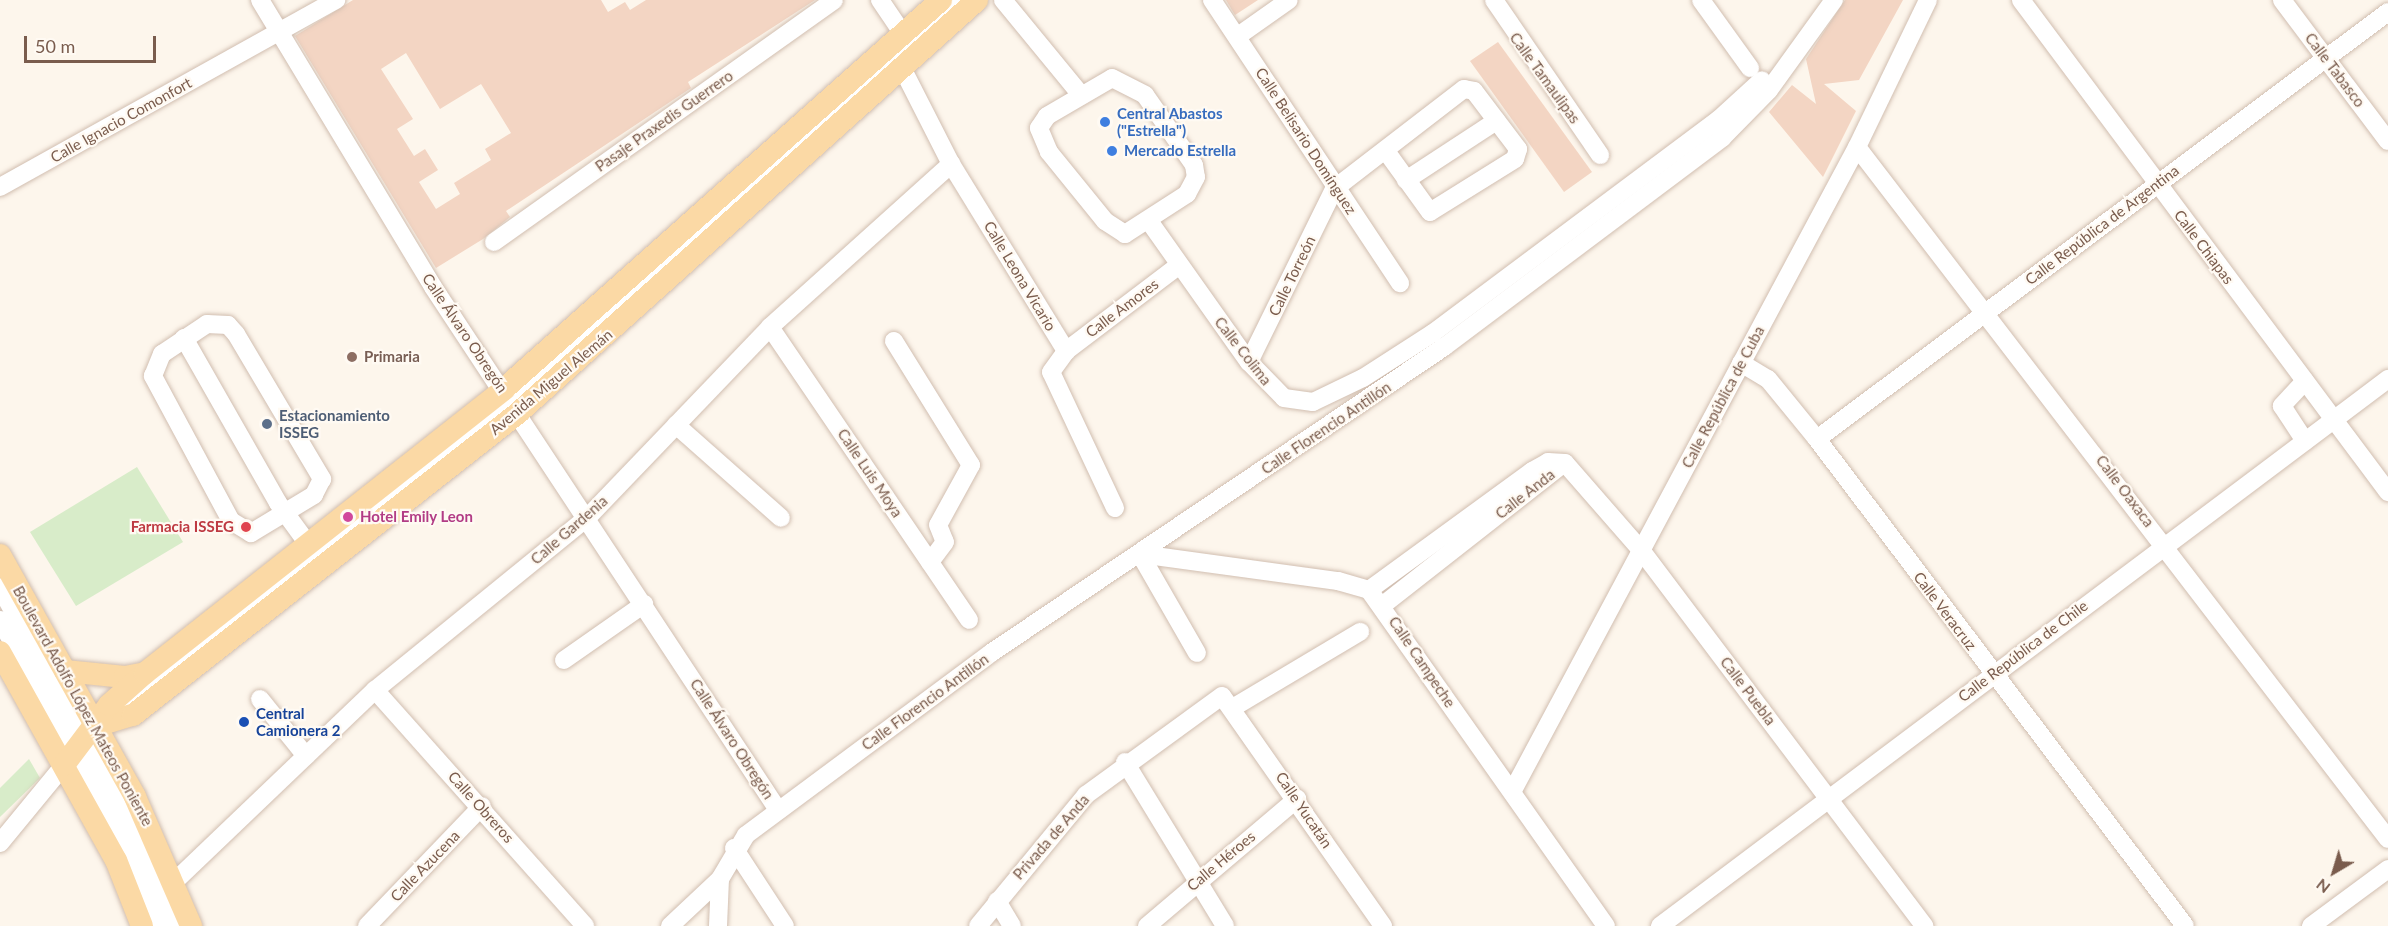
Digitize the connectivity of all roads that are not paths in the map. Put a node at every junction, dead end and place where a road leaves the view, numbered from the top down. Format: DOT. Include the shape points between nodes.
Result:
graph roads {
  1 [pos="260,0"];
  2 [pos="336,0"];
  3 [pos="834,0"];
  4 [pos="880,0"];
  5 [pos="941,0"];
  6 [pos="961,0"];
  7 [pos="977,0"];
  8 [pos="1003,0"];
  9 [pos="1212,0"];
  10 [pos="1289,0"];
  11 [pos="1494,0"];
  12 [pos="1701,0"];
  13 [pos="1819,0"];
  14 [pos="1834,0"];
  15 [pos="1928,0"];
  16 [pos="2021,0"];
  17 [pos="2282,0"];
  18 [pos="2388,12"];
  19 [pos="280,32"];
  20 [pos="1238,36"];
  21 [pos="897,51"];
  22 [pos="2326,57"];
  23 [pos="1750,68"];
  24 [pos="1081,95"];
  25 [pos="1496,121"];
  26 [pos="2388,141"];
  27 [pos="1857,147"];
  28 [pos="1386,151"];
  29 [pos="1600,155"];
  30 [pos="951,164"];
  31 [pos="1406,180"];
  32 [pos="2157,184"];
  33 [pos="0,186"];
  34 [pos="1334,189"];
  35 [pos="1149,221"];
  36 [pos="494,242"];
  37 [pos="1179,266"];
  38 [pos="1400,283"];
  39 [pos="1987,310"];
  40 [pos="770,327"];
  41 [pos="184,338"];
  42 [pos="894,341"];
  43 [pos="1066,351"];
  44 [pos="1249,362"];
  45 [pos="1741,363"];
  46 [pos="2388,379"];
  47 [pos="2305,381"];
  48 [pos="511,400"];
  49 [pos="2333,420"];
  50 [pos="676,425"];
  51 [pos="1817,439"];
  52 [pos="2305,441"];
  53 [pos="1565,463"];
  54 [pos="2388,492"];
  55 [pos="1115,508"];
  56 [pos="282,511"];
  57 [pos="588,518"];
  58 [pos="781,518"];
  59 [pos="2166,544"];
  60 [pos="304,547"];
  61 [pos="1641,550"];
  62 [pos="1140,554"];
  63 [pos="0,555"];
  64 [pos="930,562"];
  65 [pos="0,587"];
  66 [pos="1369,590"];
  67 [pos="644,604"];
  68 [pos="1383,605"];
  69 [pos="0,620"];
  70 [pos="969,620"];
  71 [pos="1360,633"];
  72 [pos="0,652"];
  73 [pos="1197,653"];
  74 [pos="564,660"];
  75 [pos="65,671"];
  76 [pos="145,673"];
  77 [pos="1991,674"];
  78 [pos="375,690"];
  79 [pos="260,699"];
  80 [pos="1228,701"];
  81 [pos="80,744"];
  82 [pos="306,756"];
  83 [pos="1125,762"];
  84 [pos="1512,792"];
  85 [pos="1829,797"];
  86 [pos="1297,799"];
  87 [pos="482,806"];
  88 [pos="778,810"];
  89 [pos="2388,839"];
  90 [pos="0,843"];
  91 [pos="734,848"];
  92 [pos="2388,869"];
  93 [pos="720,879"];
  94 [pos="1197,880"];
  95 [pos="174,882"];
  96 [pos="997,901"];
  97 [pos="142,926"];
  98 [pos="159,926"];
  99 [pos="176,926"];
  100 [pos="190,926"];
  101 [pos="368,926"];
  102 [pos="585,926"];
  103 [pos="670,926"];
  104 [pos="718,926"];
  105 [pos="785,926"];
  106 [pos="978,926"];
  107 [pos="1012,926"];
  108 [pos="1147,926"];
  109 [pos="1226,926"];
  110 [pos="1383,926"];
  111 [pos="1606,926"];
  112 [pos="1660,926"];
  113 [pos="1924,926"];
  114 [pos="2185,926"];
  115 [pos="2311,926"];
  1 -- 19 [label="street, Calle Álvaro Obregón"];
  2 -- 19 [label="street, Calle Ignacio Comonfort"];
  3 -- 36 [label="street, Pasaje Praxedis Guerrero"];
  4 -- 21 [label="street, Calle Leona Vicario"];
  5 -- 21 [label="main road, Avenida Miguel Alemán"];
  6 -- 21 [label="street"];
  7 -- 21 [label="main road, Avenida Miguel Alemán"];
  8 -- 24 [label="street"];
  9 -- 20 [label="street, Calle Belisario Domínguez"];
  10 -- 20 [label="street"];
  11 -- 29 [label="street, Calle Tamaulipas"];
  12 -- 23 [label="street"];
  13 -- 44 [label="street, Calle Colima" via="1743,100 1433,333 1363,378 1313,402 1284,398"];
  14 -- 62 [label="street, Calle Florencio Antillón" via="1769,90 1722,138 1444,347"];
  15 -- 27 [label="street, Calle República de Cuba"];
  16 -- 32 [label="street, Calle Chiapas"];
  17 -- 22 [label="street, Calle Tabasco"];
  18 -- 22 [label="street, Calle República de Argentina"];
  19 -- 33 [label="street, Calle Ignacio Comonfort"];
  19 -- 48 [label="street, Calle Álvaro Obregón" via="433,286"];
  20 -- 34 [label="street, Calle Belisario Domínguez"];
  21 -- 30 [label="street, Calle Leona Vicario"];
  21 -- 48 [label="main road, Avenida Miguel Alemán"];
  22 -- 26 [label="street, Calle Tabasco"];
  22 -- 32 [label="street, Calle República de Argentina"];
  24 -- 35 [label="street" via="1042,123 1043,142 1114,231 1125,234"];
  24 -- 35 [label="street" via="1112,78 1131,83 1194,165 1194,185"];
  25 -- 28 [label="street" via="1474,91 1464,89"];
  25 -- 31 [label="street"];
  25 -- 31 [label="street" via="1518,149 1515,159 1436,212 1424,208"];
  27 -- 39 [label="street, Calle Oaxaca"];
  27 -- 45 [label="street, Calle República de Cuba"];
  28 -- 31 [label="street"];
  28 -- 34 [label="street"];
  30 -- 40 [label="street, Calle Gardenia"];
  30 -- 43 [label="street, Calle Leona Vicario"];
  32 -- 39 [label="street, Calle República de Argentina"];
  32 -- 47 [label="street, Calle Chiapas"];
  34 -- 38 [label="street, Calle Belisario Domínguez"];
  34 -- 44 [label="street, Calle Torreón"];
  35 -- 37 [label="street, Calle Colima"];
  37 -- 43 [label="street, Calle Amores"];
  37 -- 44 [label="street, Calle Colima"];
  39 -- 51 [label="street, Calle República de Argentina"];
  39 -- 59 [label="street, Calle Oaxaca"];
  40 -- 50 [label="street, Calle Gardenia"];
  40 -- 64 [label="street, Calle Luis Moya"];
  41 -- 56 [label="street"];
  41 -- 56 [label="street" via="156,365 153,376 231,521 251,533"];
  41 -- 56 [label="street" via="207,324 228,325 320,472 314,495"];
  42 -- 64 [label="street" via="971,465 938,525 945,542"];
  43 -- 55 [label="street" via="1052,381"];
  45 -- 51 [label="street, Calle Veracruz" via="1768,379"];
  45 -- 61 [label="street, Calle República de Cuba"];
  46 -- 49 [label="street, Calle República de Chile"];
  47 -- 49 [label="street, Calle Chiapas"];
  47 -- 52 [label="street" via="2282,406"];
  48 -- 57 [label="street, Calle Álvaro Obregón"];
  48 -- 60 [label="main road, Avenida Miguel Alemán"];
  48 -- 81 [label="main road, Avenida Miguel Alemán" via="133,715"];
  49 -- 52 [label="street, Calle República de Chile"];
  49 -- 54 [label="street, Calle Chiapas"];
  50 -- 57 [label="street, Calle Gardenia"];
  50 -- 58 [label="street"];
  51 -- 77 [label="street, Calle Veracruz"];
  52 -- 59 [label="street, Calle República de Chile"];
  53 -- 61 [label="street, Calle Puebla"];
  53 -- 66 [label="street, Calle Anda" via="1548,462 1532,471"];
  53 -- 68 [label="street, Calle Anda"];
  56 -- 60 [label="street"];
  57 -- 67 [label="street, Calle Álvaro Obregón"];
  57 -- 78 [label="street, Calle Gardenia"];
  59 -- 77 [label="street, Calle República de Chile"];
  59 -- 89 [label="street, Calle Oaxaca"];
  60 -- 76 [label="main road, Avenida Miguel Alemán"];
  61 -- 84 [label="street, Calle República de Cuba"];
  61 -- 85 [label="street, Calle Puebla"];
  62 -- 66 [label="street" via="1338,581"];
  62 -- 73 [label="street"];
  62 -- 88 [label="street, Calle Florencio Antillón" via="991,652"];
  63 -- 75 [label="main road, Boulevard Adolfo López Mateos Poniente"];
  64 -- 70 [label="street, Calle Luis Moya"];
  65 -- 81 [label="street"];
  66 -- 68 [label="street, Calle Campeche"];
  67 -- 74 [label="street"];
  67 -- 88 [label="street, Calle Álvaro Obregón"];
  68 -- 84 [label="street, Calle Campeche"];
  69 -- 81 [label="street"];
  71 -- 80 [label="street"];
  72 -- 81 [label="main road, Boulevard Adolfo López Mateos Poniente"];
  75 -- 76 [label="main road" via="125,677"];
  75 -- 81 [label="main road, Boulevard Adolfo López Mateos Poniente"];
  76 -- 81 [label="main road, Avenida Miguel Alemán" via="109,705"];
  77 -- 85 [label="street, Calle República de Chile"];
  77 -- 114 [label="street, Calle Veracruz"];
  78 -- 82 [label="street, Calle Gardenia"];
  78 -- 87 [label="street, Calle Obreros"];
  79 -- 82 [label="street"];
  80 -- 83 [label="street, Privada de Anda"];
  80 -- 86 [label="street, Calle Yucatán"];
  81 -- 90 [label="street"];
  81 -- 95 [label="main road, Boulevard Adolfo López Mateos Poniente"];
  81 -- 97 [label="main road, Boulevard Adolfo López Mateos Poniente" via="116,860"];
  81 -- 98 [label="street"];
  81 -- 99 [label="street"];
  82 -- 95 [label="street, Calle Gardenia"];
  83 -- 94 [label="street"];
  83 -- 96 [label="street, Privada de Anda" via="1065,817"];
  84 -- 111 [label="street, Calle Campeche"];
  85 -- 112 [label="street, Calle República de Chile"];
  85 -- 113 [label="street, Calle Puebla"];
  86 -- 94 [label="street, Calle Héroes"];
  86 -- 110 [label="street, Calle Yucatán"];
  87 -- 101 [label="street, Calle Azucena"];
  87 -- 102 [label="street, Calle Obreros"];
  88 -- 91 [label="street, Calle Florencio Antillón"];
  91 -- 93 [label="street"];
  91 -- 105 [label="street"];
  92 -- 115 [label="street"];
  93 -- 103 [label="street"];
  93 -- 104 [label="street"];
  94 -- 108 [label="street, Calle Héroes"];
  94 -- 109 [label="street"];
  95 -- 100 [label="main road, Boulevard Adolfo López Mateos Poniente"];
  96 -- 106 [label="street, Privada de Anda"];
  96 -- 107 [label="street"];
}
